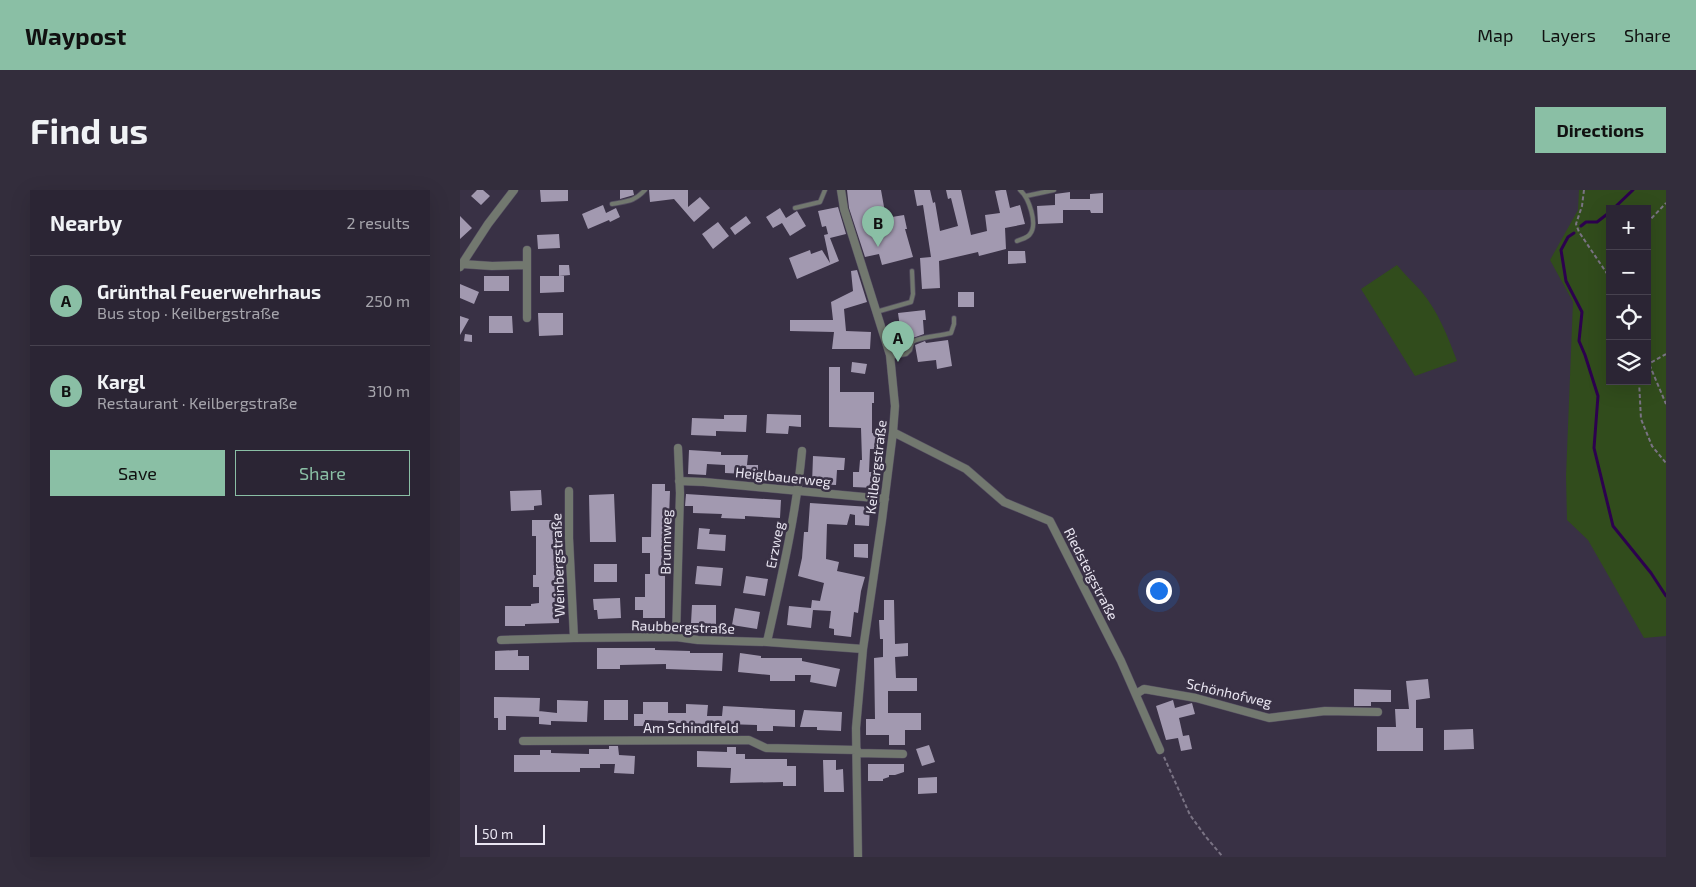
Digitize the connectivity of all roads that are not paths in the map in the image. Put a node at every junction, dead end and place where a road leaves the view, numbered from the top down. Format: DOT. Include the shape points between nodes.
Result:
graph roads {
  1 [pos="514,190"];
  2 [pos="645,190"];
  3 [pos="825,190"];
  4 [pos="841,190"];
  5 [pos="1020,190"];
  6 [pos="1054,190"];
  7 [pos="1026,196"];
  8 [pos="612,204"];
  9 [pos="795,208"];
  10 [pos="1017,241"];
  11 [pos="527,250"];
  12 [pos="461,265"];
  13 [pos="527,265"];
  14 [pos="912,271"];
  15 [pos="876,312"];
  16 [pos="527,318"];
  17 [pos="954,318"];
  18 [pos="890,357"];
  19 [pos="894,432"];
  20 [pos="678,448"];
  21 [pos="802,451"];
  22 [pos="679,481"];
  23 [pos="569,491"];
  24 [pos="798,491"];
  25 [pos="884,499"];
  26 [pos="574,638"];
  27 [pos="676,638"];
  28 [pos="501,640"];
  29 [pos="767,642"];
  30 [pos="863,649"];
  31 [pos="1136,694"];
  32 [pos="1378,712"];
  33 [pos="522,741"];
  34 [pos="1160,750"];
  35 [pos="857,751"];
  36 [pos="903,754"];
  37 [pos="858,857"];
  1 -- 12 [label="street"];
  2 -- 8 [label="lane" via="631,201"];
  3 -- 9 [label="lane" via="820,202"];
  4 -- 15 [label="street, Keilbergstraße"];
  5 -- 7 [label="lane"];
  6 -- 7 [label="lane"];
  7 -- 10 [label="lane" via="1033,229 1030,236"];
  11 -- 13 [label="street"];
  12 -- 13 [label="street"];
  13 -- 16 [label="street"];
  14 -- 15 [label="lane" via="911,302"];
  15 -- 18 [label="street, Keilbergstraße"];
  17 -- 18 [label="lane" via="951,333 916,338 906,354"];
  18 -- 19 [label="street, Keilbergstraße"];
  19 -- 25 [label="street, Keilbergstraße"];
  19 -- 31 [label="street, Riedsteigstraße" via="966,470 1004,502 1050,521"];
  20 -- 22 [label="street, Brunnweg"];
  21 -- 24 [label="street, Erzweg"];
  22 -- 24 [label="street, Heiglbauerweg"];
  22 -- 27 [label="street, Brunnweg"];
  23 -- 26 [label="street, Weinbergstraße"];
  24 -- 25 [label="street, Heiglbauerweg"];
  24 -- 29 [label="street, Erzweg"];
  25 -- 30 [label="street, Keilbergstraße"];
  26 -- 27 [label="street, Raubbergstraße"];
  26 -- 28 [label="street, Raubbergstraße"];
  27 -- 29 [label="street, Raubbergstraße"];
  29 -- 30 [label="street, Raubbergstraße"];
  30 -- 35 [label="street, Keilbergstraße"];
  31 -- 32 [label="street, Schönhofweg" via="1144,689 1196,698 1269,718 1325,711"];
  31 -- 34 [label="street, Riedsteigstraße"];
  33 -- 35 [label="street, Am Schindlfeld" via="749,740 766,748"];
  35 -- 36 [label="street"];
  35 -- 37 [label="street, Keilbergstraße"];
}
